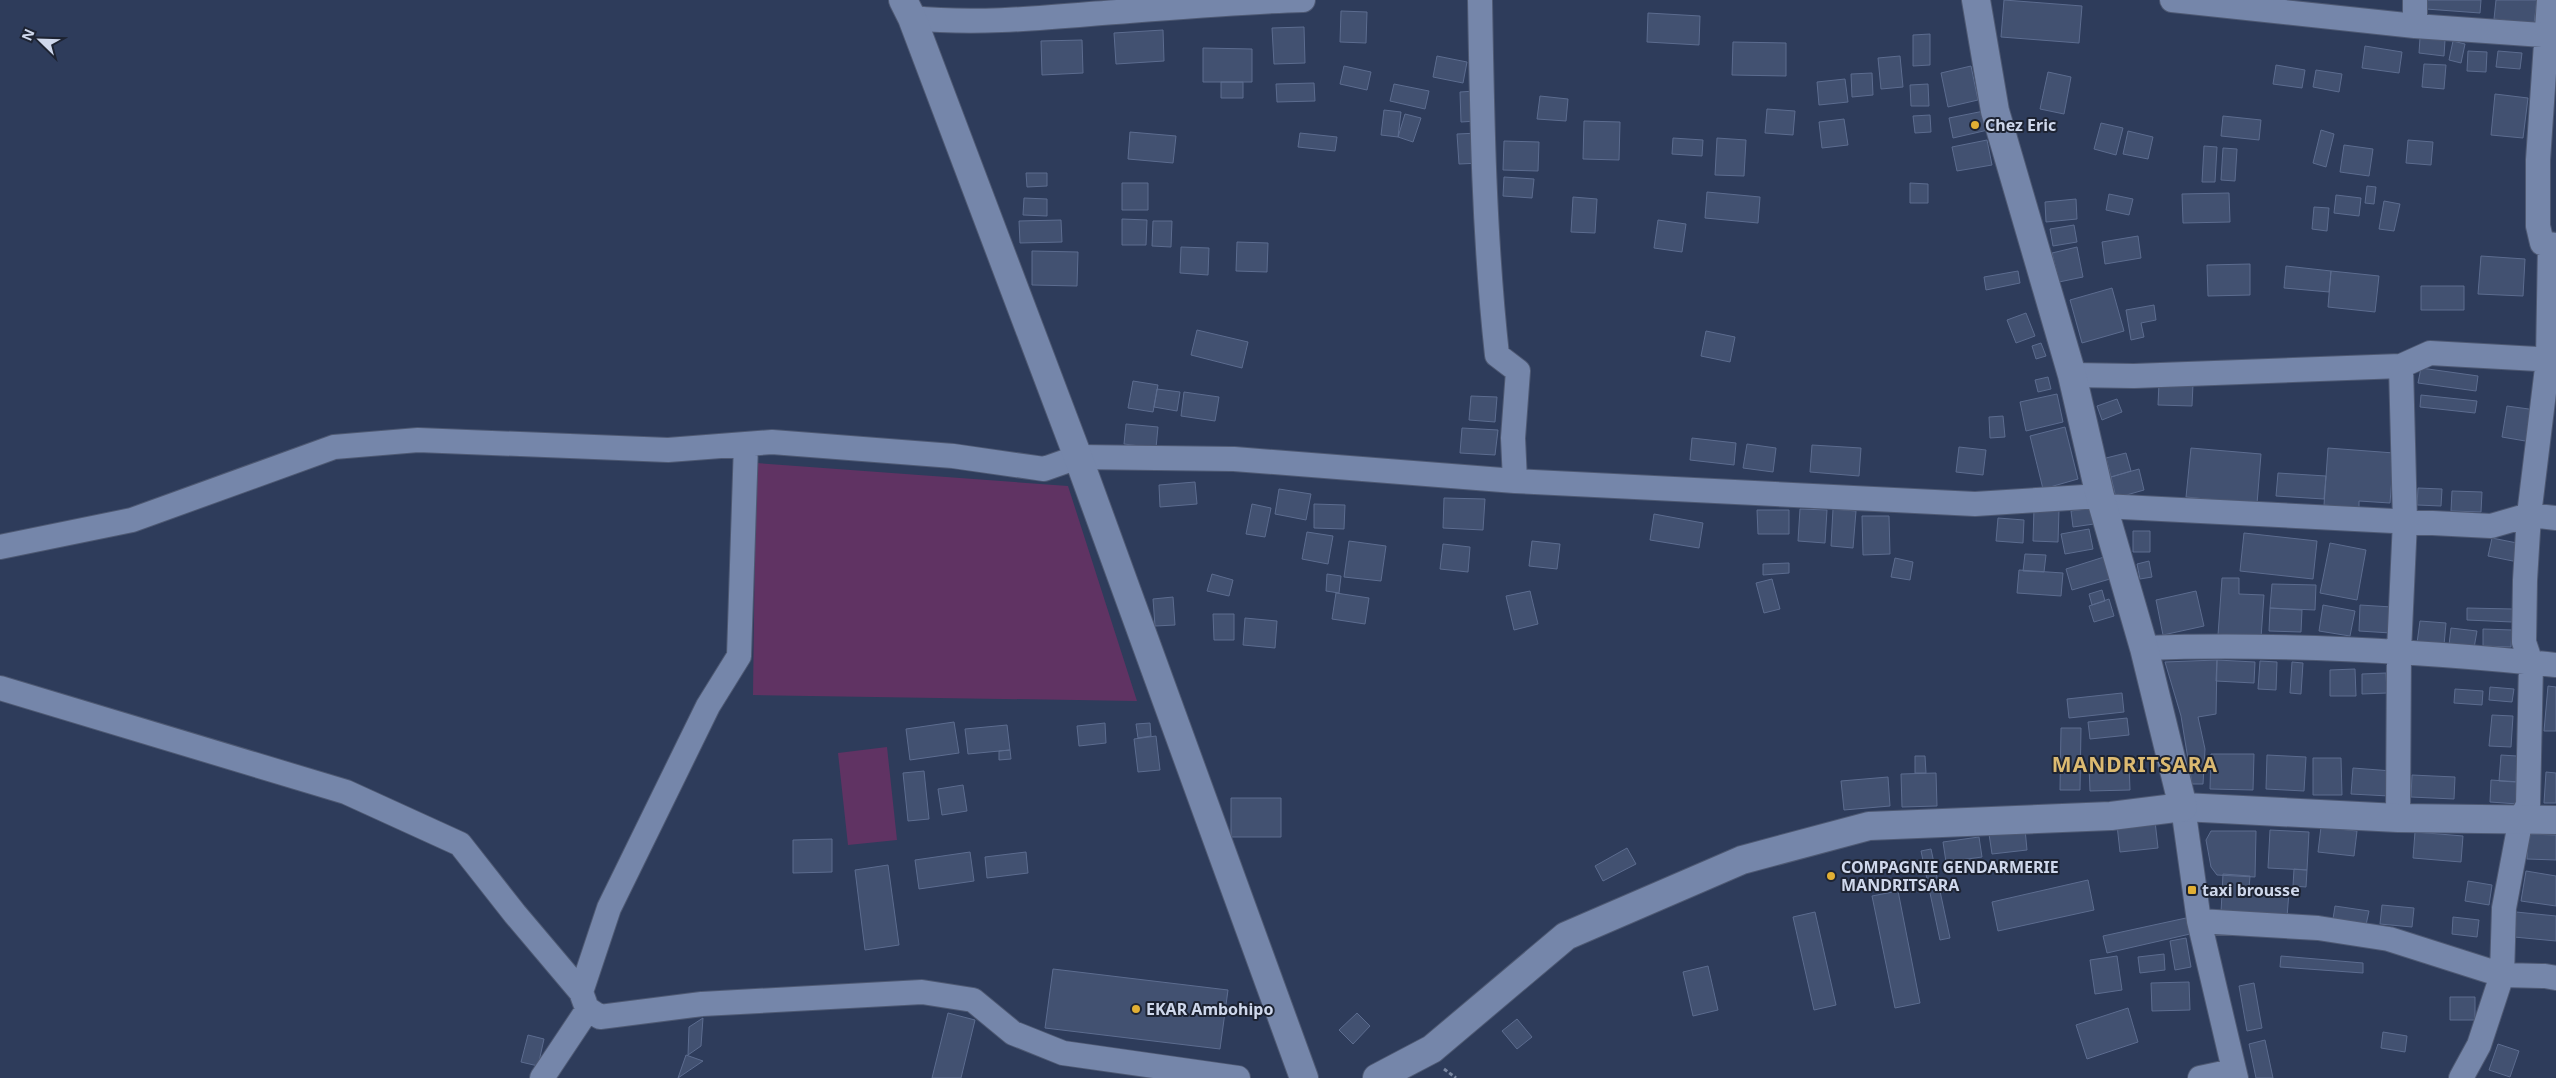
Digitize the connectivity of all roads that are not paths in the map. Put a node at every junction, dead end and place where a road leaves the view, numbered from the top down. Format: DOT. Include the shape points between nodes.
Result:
graph roads {
  1 [pos="1303,0"];
  2 [pos="1480,0"];
  3 [pos="1976,0"];
  4 [pos="2172,0"];
  5 [pos="2414,0"];
  6 [pos="2549,0"];
  7 [pos="908,9"];
  8 [pos="2415,26"];
  9 [pos="2552,35"];
  10 [pos="2553,244"];
  11 [pos="2552,360"];
  12 [pos="2401,366"];
  13 [pos="2072,375"];
  14 [pos="746,444"];
  15 [pos="1078,457"];
  16 [pos="1515,481"];
  17 [pos="2101,501"];
  18 [pos="2529,515"];
  19 [pos="2556,518"];
  20 [pos="2405,521"];
  21 [pos="0,547"];
  22 [pos="2144,648"];
  23 [pos="2399,651"];
  24 [pos="2531,663"];
  25 [pos="2556,665"];
  26 [pos="0,688"];
  27 [pos="2183,807"];
  28 [pos="2398,818"];
  29 [pos="2521,818"];
  30 [pos="2556,820"];
  31 [pos="2199,921"];
  32 [pos="2502,975"];
  33 [pos="2556,978"];
  34 [pos="584,1000"];
  35 [pos="2235,1074"];
  36 [pos="542,1078"];
  37 [pos="1238,1078"];
  38 [pos="1304,1078"];
  39 [pos="1377,1078"];
  40 [pos="2200,1078"];
  41 [pos="2460,1078"];
  1 -- 7 [label="street" via="950,22"];
  2 -- 16 [label="street" via="1484,178 1491,295 1498,355 1518,371 1513,438"];
  3 -- 13 [label="main road" via="1995,111"];
  4 -- 8 [label="street"];
  5 -- 8 [label="street"];
  6 -- 9 [label="street"];
  7 -- 15 [label="main road"];
  8 -- 9 [label="street"];
  9 -- 10 [label="street" via="2538,160 2538,226 2542,243"];
  10 -- 11 [label="street"];
  11 -- 12 [label="street" via="2430,354"];
  11 -- 18 [label="street"];
  12 -- 13 [label="street" via="2134,376"];
  12 -- 20 [label="street"];
  13 -- 17 [label="main road"];
  14 -- 15 [label="street" via="772,442 953,456 1044,469"];
  14 -- 21 [label="street" via="668,450 418,440 334,447 132,520"];
  14 -- 34 [label="street" via="739,656 708,706 609,908"];
  15 -- 16 [label="street" via="1234,459"];
  15 -- 38 [label="main road"];
  16 -- 17 [label="street" via="1975,504"];
  17 -- 20 [label="street"];
  17 -- 22 [label="main road"];
  18 -- 19 [label="street"];
  18 -- 20 [label="street" via="2491,526"];
  18 -- 24 [label="street" via="2524,642"];
  20 -- 23 [label="street"];
  22 -- 23 [label="street" via="2208,645"];
  22 -- 27 [label="main road"];
  23 -- 24 [label="street"];
  23 -- 28 [label="street"];
  24 -- 25 [label="street"];
  24 -- 29 [label="street" via="2528,805"];
  26 -- 34 [label="street" via="346,792 460,844"];
  27 -- 28 [label="main road"];
  27 -- 31 [label="street"];
  27 -- 39 [label="main road" via="2111,816 1869,826 1742,860 1566,936 1432,1049"];
  28 -- 29 [label="main road"];
  29 -- 30 [label="main road"];
  29 -- 32 [label="street" via="2504,908"];
  31 -- 32 [label="street" via="2318,928 2389,939"];
  31 -- 35 [label="street"];
  32 -- 33 [label="street"];
  32 -- 41 [label="street" via="2479,1045"];
  34 -- 36 [label="street"];
  34 -- 37 [label="street" via="600,1017 702,1004 922,992 973,1000 1013,1033 1063,1053"];
  35 -- 40 [label="street"];
}
